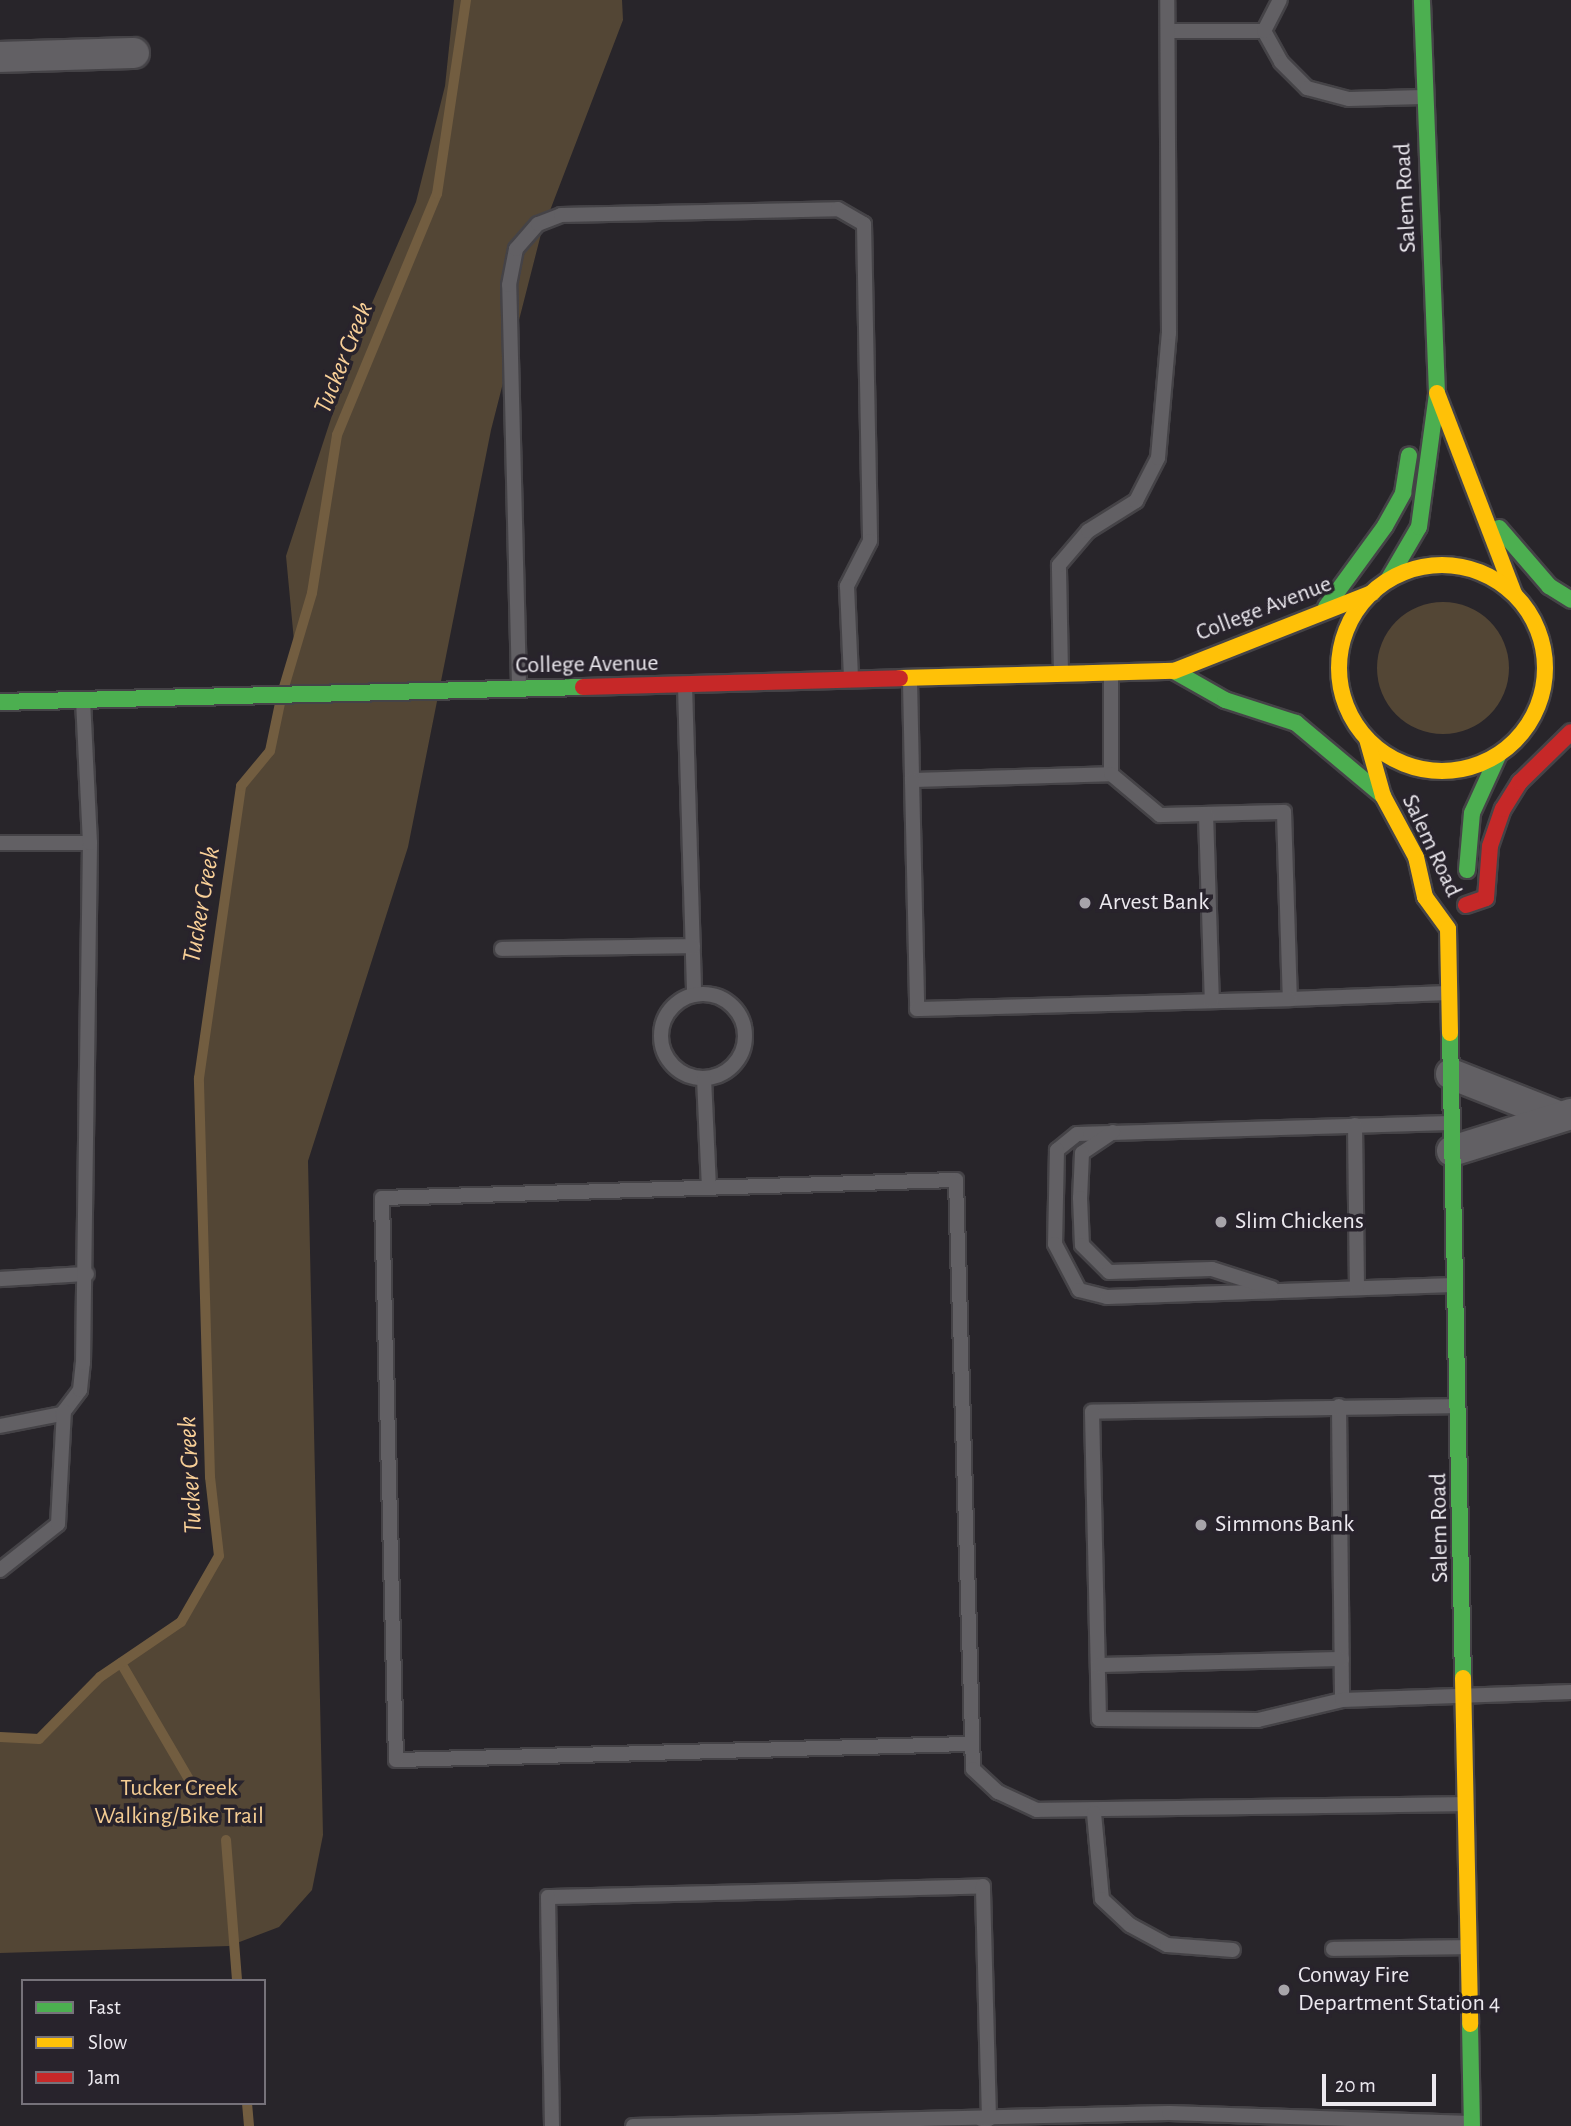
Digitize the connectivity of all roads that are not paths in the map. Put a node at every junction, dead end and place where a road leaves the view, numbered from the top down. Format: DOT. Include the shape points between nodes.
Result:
graph roads {
  1 [pos="1167,0"];
  2 [pos="1280,0"];
  3 [pos="1422,0"];
  4 [pos="1170,31"];
  5 [pos="1265,31"];
  6 [pos="134,53"];
  7 [pos="0,57"];
  8 [pos="1424,97"];
  9 [pos="1437,393"];
  10 [pos="1429,427"];
  11 [pos="1485,513"];
  12 [pos="1388,580"];
  13 [pos="1372,593"];
  14 [pos="1519,599"];
  15 [pos="1571,600"];
  16 [pos="1326,607"];
  17 [pos="1562,631"];
  18 [pos="1174,671"];
  19 [pos="1111,673"];
  20 [pos="1061,675"];
  21 [pos="910,680"];
  22 [pos="851,681"];
  23 [pos="1194,682"];
  24 [pos="1235,684"];
  25 [pos="685,686"];
  26 [pos="519,688"];
  27 [pos="83,701"];
  28 [pos="0,702"];
  29 [pos="1322,706"];
  30 [pos="1571,723"];
  31 [pos="1356,725"];
  32 [pos="1571,732"];
  33 [pos="1519,738"];
  34 [pos="1367,739"];
  35 [pos="1498,756"];
  36 [pos="1111,774"];
  37 [pos="912,780"];
  38 [pos="1383,796"];
  39 [pos="1206,814"];
  40 [pos="0,843"];
  41 [pos="90,843"];
  42 [pos="1466,905"];
  43 [pos="1448,929"];
  44 [pos="693,946"];
  45 [pos="502,949"];
  46 [pos="1448,993"];
  47 [pos="694,995"];
  48 [pos="1290,999"];
  49 [pos="1212,1001"];
  50 [pos="1451,1074"];
  51 [pos="704,1078"];
  52 [pos="1563,1114"];
  53 [pos="1355,1125"];
  54 [pos="1116,1130"];
  55 [pos="1451,1137"];
  56 [pos="709,1187"];
  57 [pos="88,1274"];
  58 [pos="0,1279"];
  59 [pos="1455,1285"];
  60 [pos="1357,1288"];
  61 [pos="1282,1291"];
  62 [pos="1339,1406"];
  63 [pos="1460,1406"];
  64 [pos="64,1411"];
  65 [pos="0,1426"];
  66 [pos="0,1570"];
  67 [pos="1342,1659"];
  68 [pos="1098,1665"];
  69 [pos="1571,1692"];
  70 [pos="1466,1694"];
  71 [pos="1342,1700"];
  72 [pos="967,1744"];
  73 [pos="1467,1804"];
  74 [pos="1094,1813"];
  75 [pos="1469,1947"];
  76 [pos="1333,1949"];
  77 [pos="1233,1950"];
  78 [pos="989,2119"];
  79 [pos="1169,2120"];
  80 [pos="1472,2125"];
  81 [pos="552,2126"];
  82 [pos="633,2126"];
  1 -- 4 [label="lane"];
  2 -- 5 [label="lane"];
  3 -- 8 [label="main road, Salem Road"];
  4 -- 5 [label="lane"];
  4 -- 20 [label="lane" via="1169,333 1158,458 1136,501 1088,531 1059,565"];
  5 -- 8 [label="lane" via="1281,62 1307,88 1349,99"];
  6 -- 7 [label="street"];
  8 -- 9 [label="main road, Salem Road"];
  9 -- 10 [label="main road, Salem Road"];
  9 -- 11 [label="main road, Salem Road"];
  10 -- 12 [label="main road, Salem Road" via="1419,527"];
  10 -- 16 [label="main road" via="1412,440 1403,493 1385,526"];
  11 -- 14 [label="main road, Salem Road"];
  11 -- 15 [label="main road" via="1549,586"];
  12 -- 13 [label="main road"];
  12 -- 14 [label="main road" via="1454,566"];
  13 -- 16 [label="main road, College Avenue"];
  13 -- 31 [label="main road" via="1341,646 1340,687"];
  14 -- 17 [label="main road"];
  14 -- 33 [label="main road" via="1542,640 1545,671 1540,702"];
  16 -- 18 [label="main road, College Avenue"];
  18 -- 19 [label="main road, College Avenue"];
  18 -- 23 [label="main road, College Avenue"];
  19 -- 20 [label="main road, College Avenue"];
  19 -- 36 [label="lane"];
  20 -- 21 [label="main road, College Avenue"];
  21 -- 22 [label="main road, College Avenue"];
  21 -- 37 [label="lane"];
  22 -- 25 [label="main road, College Avenue"];
  22 -- 26 [label="lane" via="847,586 870,541 864,224 838,209 783,210 561,215 538,224 516,249 509,285"];
  23 -- 24 [label="main road, College Avenue"];
  23 -- 38 [label="main road" via="1225,700 1296,723"];
  25 -- 26 [label="main road, College Avenue"];
  25 -- 44 [label="lane"];
  26 -- 27 [label="main road, College Avenue"];
  27 -- 28 [label="main road, College Avenue"];
  27 -- 41 [label="lane"];
  29 -- 31 [label="main road"];
  30 -- 33 [label="main road"];
  31 -- 34 [label="main road"];
  32 -- 42 [label="main road" via="1520,782 1503,809 1490,846 1486,898"];
  33 -- 35 [label="main road"];
  34 -- 35 [label="main road" via="1406,765 1430,771 1453,771"];
  34 -- 38 [label="main road, Salem Road"];
  35 -- 42 [label="main road, Salem Road" via="1472,813"];
  36 -- 37 [label="lane"];
  36 -- 39 [label="lane" via="1160,815"];
  37 -- 49 [label="lane" via="917,1009"];
  38 -- 43 [label="main road, Salem Road" via="1416,857 1425,897"];
  39 -- 48 [label="lane" via="1284,812"];
  39 -- 49 [label="lane"];
  40 -- 41 [label="lane"];
  41 -- 57 [label="lane"];
  42 -- 43 [label="main road, Salem Road"];
  43 -- 46 [label="main road, Salem Road"];
  44 -- 45 [label="lane"];
  44 -- 47 [label="lane"];
  46 -- 48 [label="lane"];
  46 -- 50 [label="main road, Salem Road"];
  47 -- 51 [label="lane" via="671,1009 661,1034 678,1069"];
  47 -- 51 [label="lane" via="730,1004 744,1025 737,1061"];
  48 -- 49 [label="lane"];
  50 -- 52 [label="street"];
  50 -- 55 [label="main road, Salem Road"];
  51 -- 56 [label="lane"];
  52 -- 55 [label="street"];
  53 -- 54 [label="lane"];
  53 -- 55 [label="lane"];
  53 -- 60 [label="lane"];
  54 -- 61 [label="lane" via="1082,1153 1082,1245 1109,1272 1212,1269"];
  54 -- 61 [label="lane" via="1077,1134 1057,1150 1055,1244 1079,1290 1107,1297"];
  55 -- 59 [label="main road, Salem Road"];
  56 -- 72 [label="lane" via="956,1180"];
  56 -- 72 [label="lane" via="382,1198 396,1760"];
  57 -- 58 [label="lane"];
  57 -- 64 [label="lane" via="80,1390"];
  59 -- 60 [label="lane"];
  59 -- 63 [label="main road, Salem Road"];
  60 -- 61 [label="lane"];
  62 -- 63 [label="lane"];
  62 -- 67 [label="lane"];
  62 -- 68 [label="lane" via="1091,1412"];
  63 -- 70 [label="main road, Salem Road"];
  64 -- 65 [label="lane" via="37,1423"];
  64 -- 66 [label="lane" via="58,1524"];
  67 -- 68 [label="lane"];
  67 -- 71 [label="lane"];
  68 -- 71 [label="lane" via="1099,1718 1258,1720"];
  69 -- 70 [label="lane"];
  70 -- 71 [label="lane"];
  70 -- 73 [label="main road, Salem Road"];
  72 -- 74 [label="lane" via="972,1769 998,1792 1037,1810"];
  73 -- 74 [label="lane"];
  73 -- 75 [label="main road, Salem Road"];
  74 -- 77 [label="lane" via="1101,1899 1130,1925 1167,1945"];
  75 -- 76 [label="lane"];
  75 -- 80 [label="main road, Salem Road"];
  78 -- 79 [label="lane"];
  78 -- 81 [label="lane" via="983,1886 548,1897"];
  78 -- 82 [label="lane"];
  79 -- 80 [label="lane"];
}
